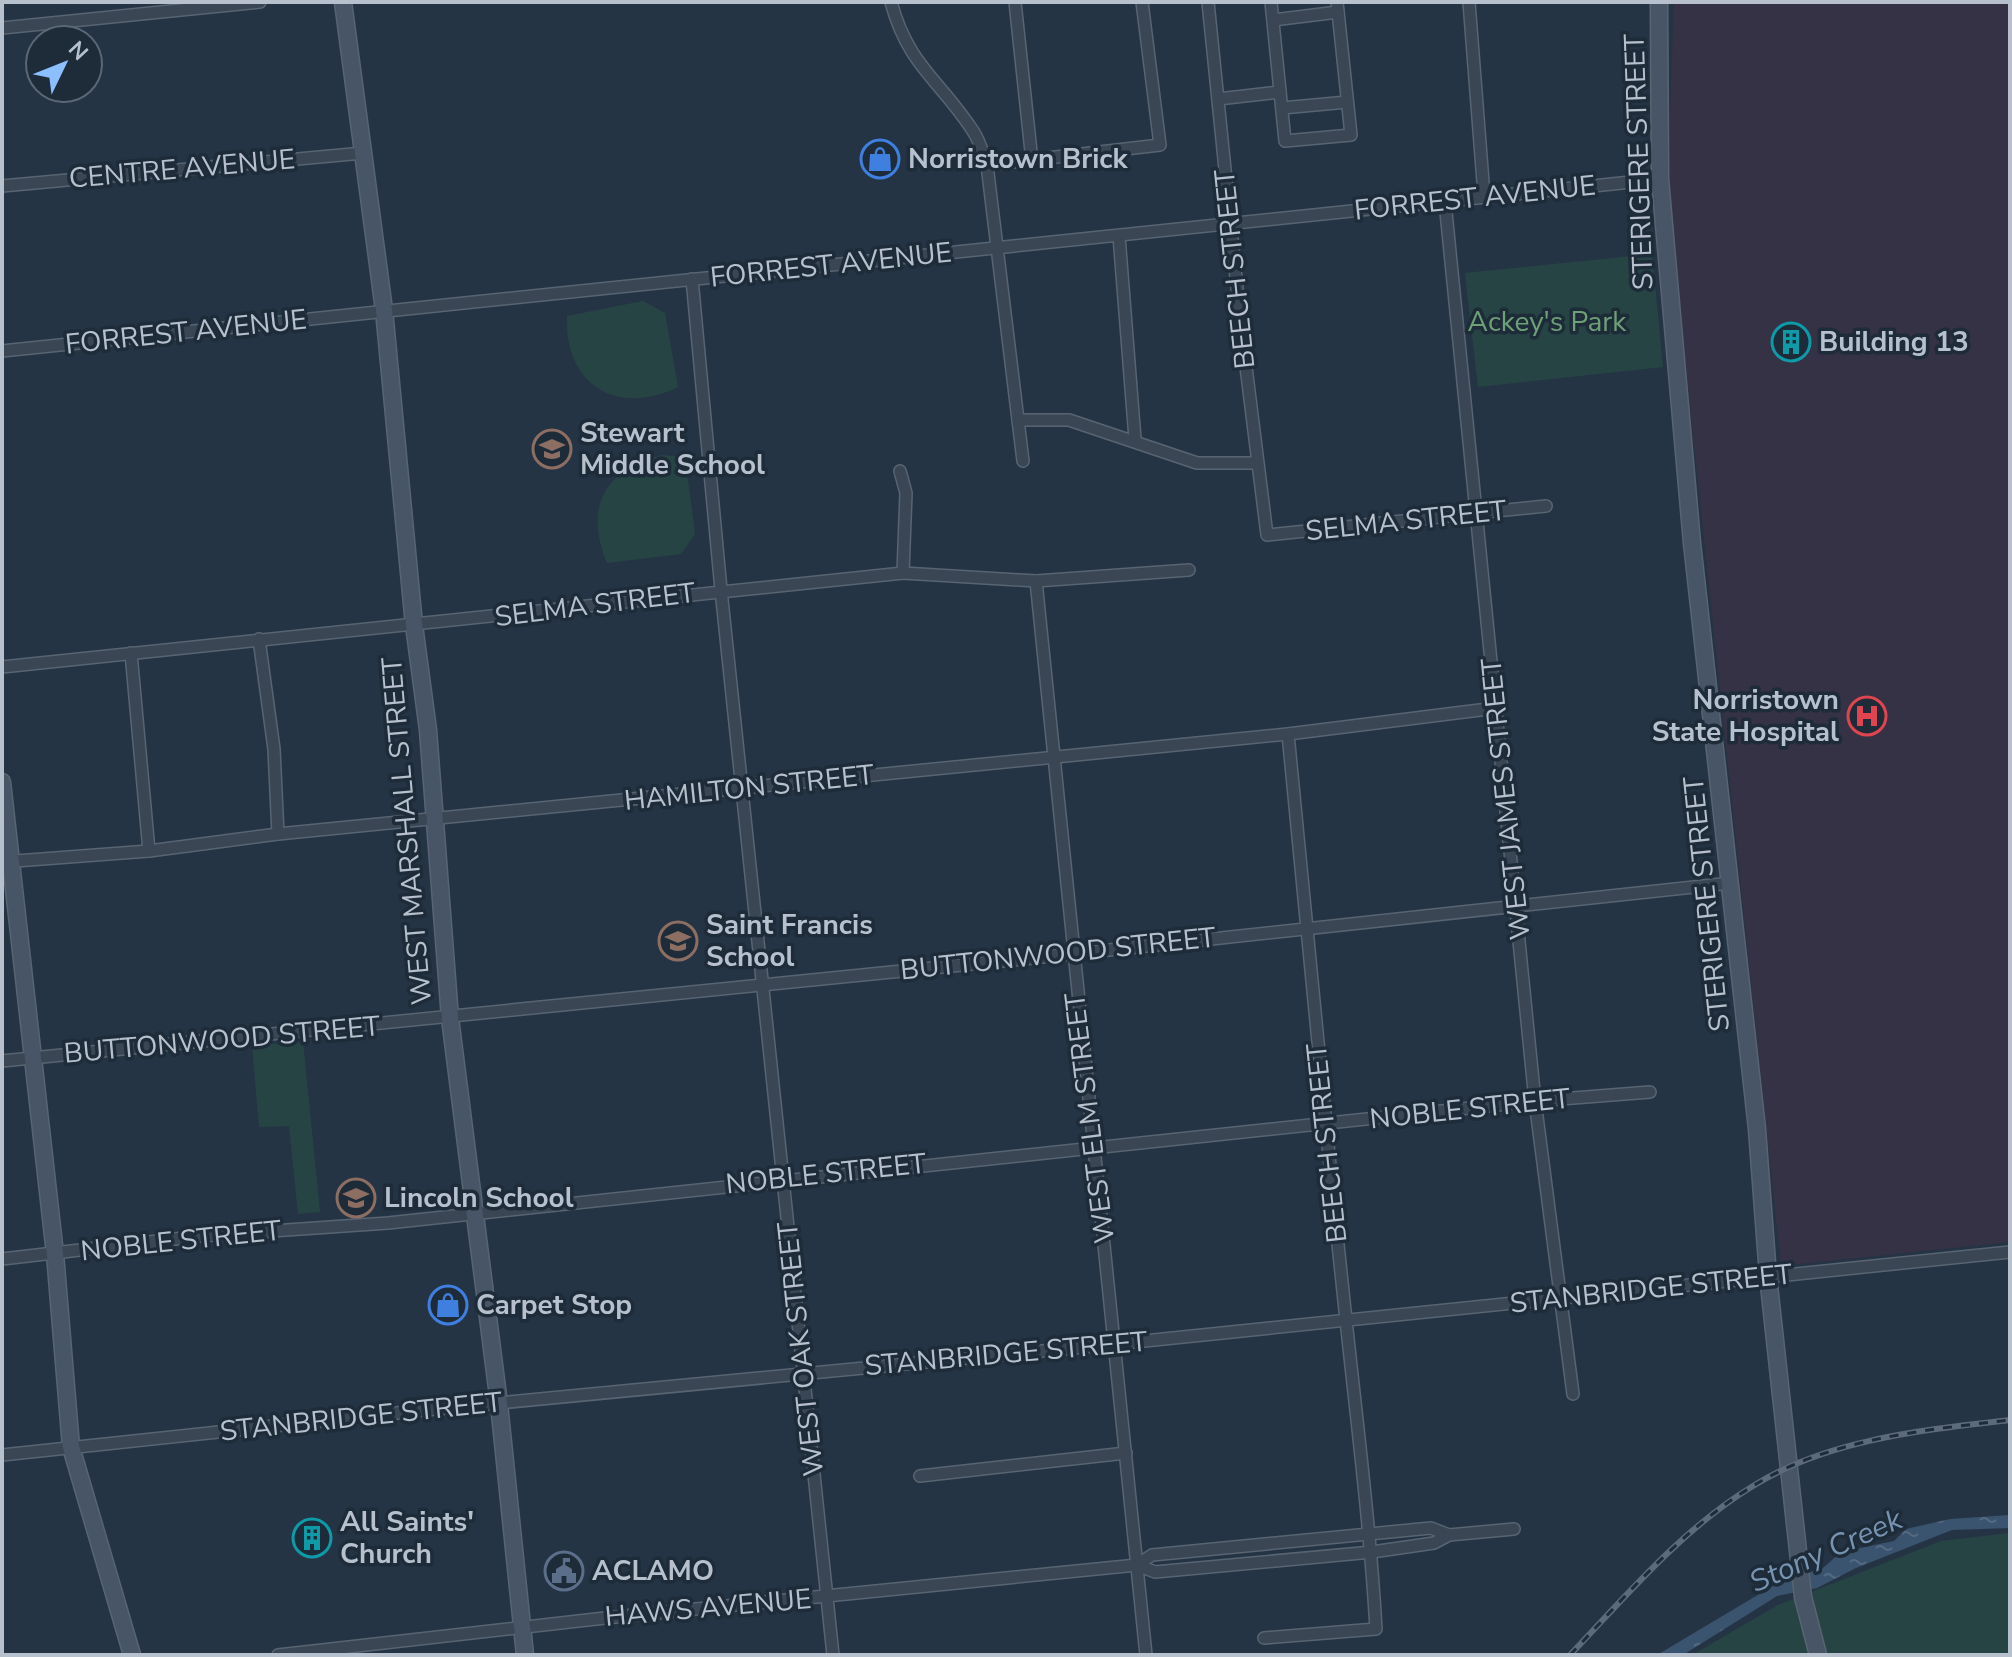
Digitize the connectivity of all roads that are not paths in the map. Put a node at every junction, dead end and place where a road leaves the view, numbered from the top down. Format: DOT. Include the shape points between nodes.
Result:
graph roads {
  1 [pos="260,2"];
  2 [pos="343,2"];
  3 [pos="891,2"];
  4 [pos="1015,2"];
  5 [pos="1142,2"];
  6 [pos="1208,2"];
  7 [pos="1271,2"];
  8 [pos="1469,2"];
  9 [pos="1659,2"];
  10 [pos="1338,7"];
  11 [pos="1273,20"];
  12 [pos="2,28"];
  13 [pos="1280,92"];
  14 [pos="1218,99"];
  15 [pos="1347,102"];
  16 [pos="1282,108"];
  17 [pos="363,153"];
  18 [pos="1032,161"];
  19 [pos="987,165"];
  20 [pos="1660,179"];
  21 [pos="2,186"];
  22 [pos="1484,195"];
  23 [pos="1445,202"];
  24 [pos="1231,224"];
  25 [pos="1119,236"];
  26 [pos="998,248"];
  27 [pos="692,279"];
  28 [pos="384,310"];
  29 [pos="2,351"];
  30 [pos="1018,420"];
  31 [pos="1135,439"];
  32 [pos="1023,461"];
  33 [pos="1256,463"];
  34 [pos="900,471"];
  35 [pos="1546,506"];
  36 [pos="1477,515"];
  37 [pos="1267,535"];
  38 [pos="1189,570"];
  39 [pos="903,573"];
  40 [pos="1036,581"];
  41 [pos="721,590"];
  42 [pos="414,625"];
  43 [pos="259,639"];
  44 [pos="131,653"];
  45 [pos="2,667"];
  46 [pos="1496,708"];
  47 [pos="1288,734"];
  48 [pos="1052,757"];
  49 [pos="2,782"];
  50 [pos="743,786"];
  51 [pos="434,821"];
  52 [pos="278,834"];
  53 [pos="149,851"];
  54 [pos="7,862"];
  55 [pos="1731,883"];
  56 [pos="1517,907"];
  57 [pos="1307,926"];
  58 [pos="1072,954"];
  59 [pos="764,985"];
  60 [pos="450,1018"];
  61 [pos="31,1058"];
  62 [pos="2,1061"];
  63 [pos="1650,1092"];
  64 [pos="1535,1101"];
  65 [pos="1328,1124"];
  66 [pos="1096,1145"];
  67 [pos="784,1179"];
  68 [pos="476,1212"];
  69 [pos="2010,1252"];
  70 [pos="55,1254"];
  71 [pos="2,1259"];
  72 [pos="1768,1276"];
  73 [pos="1559,1298"];
  74 [pos="1346,1320"];
  75 [pos="1115,1344"];
  76 [pos="805,1373"];
  77 [pos="1573,1394"];
  78 [pos="499,1404"];
  79 [pos="71,1447"];
  80 [pos="1126,1453"];
  81 [pos="2,1455"];
  82 [pos="920,1476"];
  83 [pos="1514,1529"];
  84 [pos="1370,1533"];
  85 [pos="1449,1535"];
  86 [pos="1246,1545"];
  87 [pos="1372,1552"];
  88 [pos="1247,1564"];
  89 [pos="1137,1565"];
  90 [pos="827,1597"];
  91 [pos="523,1627"];
  92 [pos="1264,1638"];
  93 [pos="132,1655"];
  94 [pos="278,1655"];
  95 [pos="525,1655"];
  96 [pos="833,1655"];
  97 [pos="1146,1655"];
  98 [pos="1818,1655"];
  1 -- 12 [label="street"];
  2 -- 17 [label="street, WEST MARSHALL STREET"];
  3 -- 19 [label="street" via="898,28 921,69 975,132"];
  4 -- 18 [label="street"];
  5 -- 18 [label="street" via="1160,145"];
  6 -- 14 [label="street, BEECH STREET"];
  7 -- 11 [label="street"];
  8 -- 22 [label="street"];
  9 -- 20 [label="street, STERIGERE STREET"];
  10 -- 11 [label="street"];
  10 -- 15 [label="street"];
  11 -- 13 [label="street"];
  13 -- 14 [label="street"];
  13 -- 16 [label="street"];
  14 -- 24 [label="street, BEECH STREET"];
  15 -- 16 [label="street"];
  15 -- 16 [label="street" via="1351,135 1324,138 1285,141"];
  17 -- 21 [label="street, CENTRE AVENUE"];
  17 -- 28 [label="street, WEST MARSHALL STREET"];
  18 -- 19 [label="street"];
  19 -- 26 [label="street"];
  20 -- 22 [label="street, FORREST AVENUE"];
  20 -- 55 [label="street, STERIGERE STREET" via="1692,543"];
  22 -- 23 [label="street, FORREST AVENUE"];
  23 -- 24 [label="street, FORREST AVENUE"];
  23 -- 36 [label="street, WEST JAMES STREET"];
  24 -- 25 [label="street, FORREST AVENUE"];
  24 -- 33 [label="street, BEECH STREET"];
  25 -- 26 [label="street, FORREST AVENUE"];
  25 -- 31 [label="street"];
  26 -- 27 [label="street, FORREST AVENUE"];
  26 -- 30 [label="street"];
  27 -- 28 [label="street, FORREST AVENUE"];
  27 -- 41 [label="street, WEST OAK STREET"];
  28 -- 29 [label="street, FORREST AVENUE"];
  28 -- 42 [label="street, WEST MARSHALL STREET"];
  30 -- 31 [label="street" via="1069,420"];
  30 -- 32 [label="street"];
  31 -- 33 [label="street" via="1197,463"];
  33 -- 37 [label="street, BEECH STREET"];
  34 -- 39 [label="street" via="906,493"];
  35 -- 36 [label="street, SELMA STREET"];
  36 -- 37 [label="street, SELMA STREET"];
  36 -- 46 [label="street, WEST JAMES STREET"];
  38 -- 40 [label="street, SELMA STREET"];
  39 -- 40 [label="street, SELMA STREET"];
  39 -- 41 [label="street, SELMA STREET"];
  40 -- 48 [label="street, WEST ELM STREET"];
  41 -- 42 [label="street, SELMA STREET"];
  41 -- 50 [label="street, WEST OAK STREET"];
  42 -- 43 [label="street, SELMA STREET"];
  42 -- 51 [label="street, WEST MARSHALL STREET"];
  43 -- 44 [label="street, SELMA STREET"];
  43 -- 52 [label="street" via="274,749"];
  44 -- 45 [label="street, SELMA STREET"];
  44 -- 53 [label="street"];
  46 -- 47 [label="street, HAMILTON STREET"];
  46 -- 56 [label="street, WEST JAMES STREET"];
  47 -- 48 [label="street, HAMILTON STREET"];
  47 -- 57 [label="street, BEECH STREET"];
  48 -- 50 [label="street, HAMILTON STREET"];
  48 -- 58 [label="street, WEST ELM STREET"];
  49 -- 54 [label="street"];
  50 -- 51 [label="street, HAMILTON STREET"];
  50 -- 59 [label="street, WEST OAK STREET"];
  51 -- 52 [label="street, HAMILTON STREET"];
  51 -- 60 [label="street, WEST MARSHALL STREET"];
  52 -- 53 [label="street, HAMILTON STREET"];
  53 -- 54 [label="street, HAMILTON STREET"];
  54 -- 61 [label="street"];
  55 -- 56 [label="street, BUTTONWOOD STREET"];
  55 -- 72 [label="street, STERIGERE STREET"];
  56 -- 57 [label="street, BUTTONWOOD STREET"];
  56 -- 64 [label="street, WEST JAMES STREET"];
  57 -- 58 [label="street, BUTTONWOOD STREET"];
  57 -- 65 [label="street, BEECH STREET"];
  58 -- 59 [label="street, BUTTONWOOD STREET"];
  58 -- 66 [label="street, WEST ELM STREET"];
  59 -- 60 [label="street, BUTTONWOOD STREET"];
  59 -- 67 [label="street, WEST OAK STREET"];
  60 -- 61 [label="street, BUTTONWOOD STREET"];
  60 -- 68 [label="street, WEST MARSHALL STREET"];
  61 -- 62 [label="street, BUTTONWOOD STREET"];
  61 -- 70 [label="street"];
  63 -- 64 [label="street, NOBLE STREET"];
  64 -- 65 [label="street, NOBLE STREET"];
  64 -- 73 [label="street, WEST JAMES STREET"];
  65 -- 66 [label="street, NOBLE STREET"];
  65 -- 74 [label="street, BEECH STREET"];
  66 -- 67 [label="street, NOBLE STREET"];
  66 -- 75 [label="street, WEST ELM STREET"];
  67 -- 68 [label="street, NOBLE STREET"];
  67 -- 76 [label="street, WEST OAK STREET"];
  68 -- 70 [label="street, NOBLE STREET"];
  68 -- 78 [label="street, WEST MARSHALL STREET"];
  69 -- 72 [label="street, STANBRIDGE STREET"];
  70 -- 71 [label="street, NOBLE STREET"];
  70 -- 79 [label="street"];
  72 -- 73 [label="street, STANBRIDGE STREET"];
  72 -- 98 [label="street, STERIGERE STREET" via="1803,1597"];
  73 -- 74 [label="street, STANBRIDGE STREET"];
  73 -- 77 [label="street, WEST JAMES STREET"];
  74 -- 75 [label="street, STANBRIDGE STREET"];
  74 -- 84 [label="street, BEECH STREET"];
  75 -- 76 [label="street, STANBRIDGE STREET"];
  75 -- 80 [label="street, WEST ELM STREET"];
  76 -- 78 [label="street, STANBRIDGE STREET"];
  76 -- 90 [label="street, WEST OAK STREET"];
  78 -- 79 [label="street, STANBRIDGE STREET"];
  78 -- 91 [label="street, WEST MARSHALL STREET"];
  79 -- 81 [label="street, STANBRIDGE STREET"];
  79 -- 93 [label="street"];
  80 -- 82 [label="street"];
  80 -- 89 [label="street, WEST ELM STREET"];
  83 -- 85 [label="street, HAWS AVENUE"];
  84 -- 85 [label="street, HAWS AVENUE" via="1431,1528"];
  84 -- 86 [label="street, HAWS AVENUE"];
  84 -- 87 [label="street, BEECH STREET"];
  85 -- 87 [label="street, HAWS AVENUE" via="1434,1543"];
  86 -- 88 [label="street"];
  86 -- 89 [label="street, HAWS AVENUE" via="1152,1555"];
  87 -- 88 [label="street, HAWS AVENUE"];
  87 -- 92 [label="street, BEECH STREET" via="1376,1629"];
  88 -- 89 [label="street, HAWS AVENUE" via="1155,1572"];
  89 -- 90 [label="street, HAWS AVENUE"];
  89 -- 97 [label="street, WEST ELM STREET"];
  90 -- 91 [label="street, HAWS AVENUE"];
  90 -- 96 [label="street, WEST OAK STREET"];
  91 -- 94 [label="street, HAWS AVENUE"];
  91 -- 95 [label="street, WEST MARSHALL STREET"];
}
